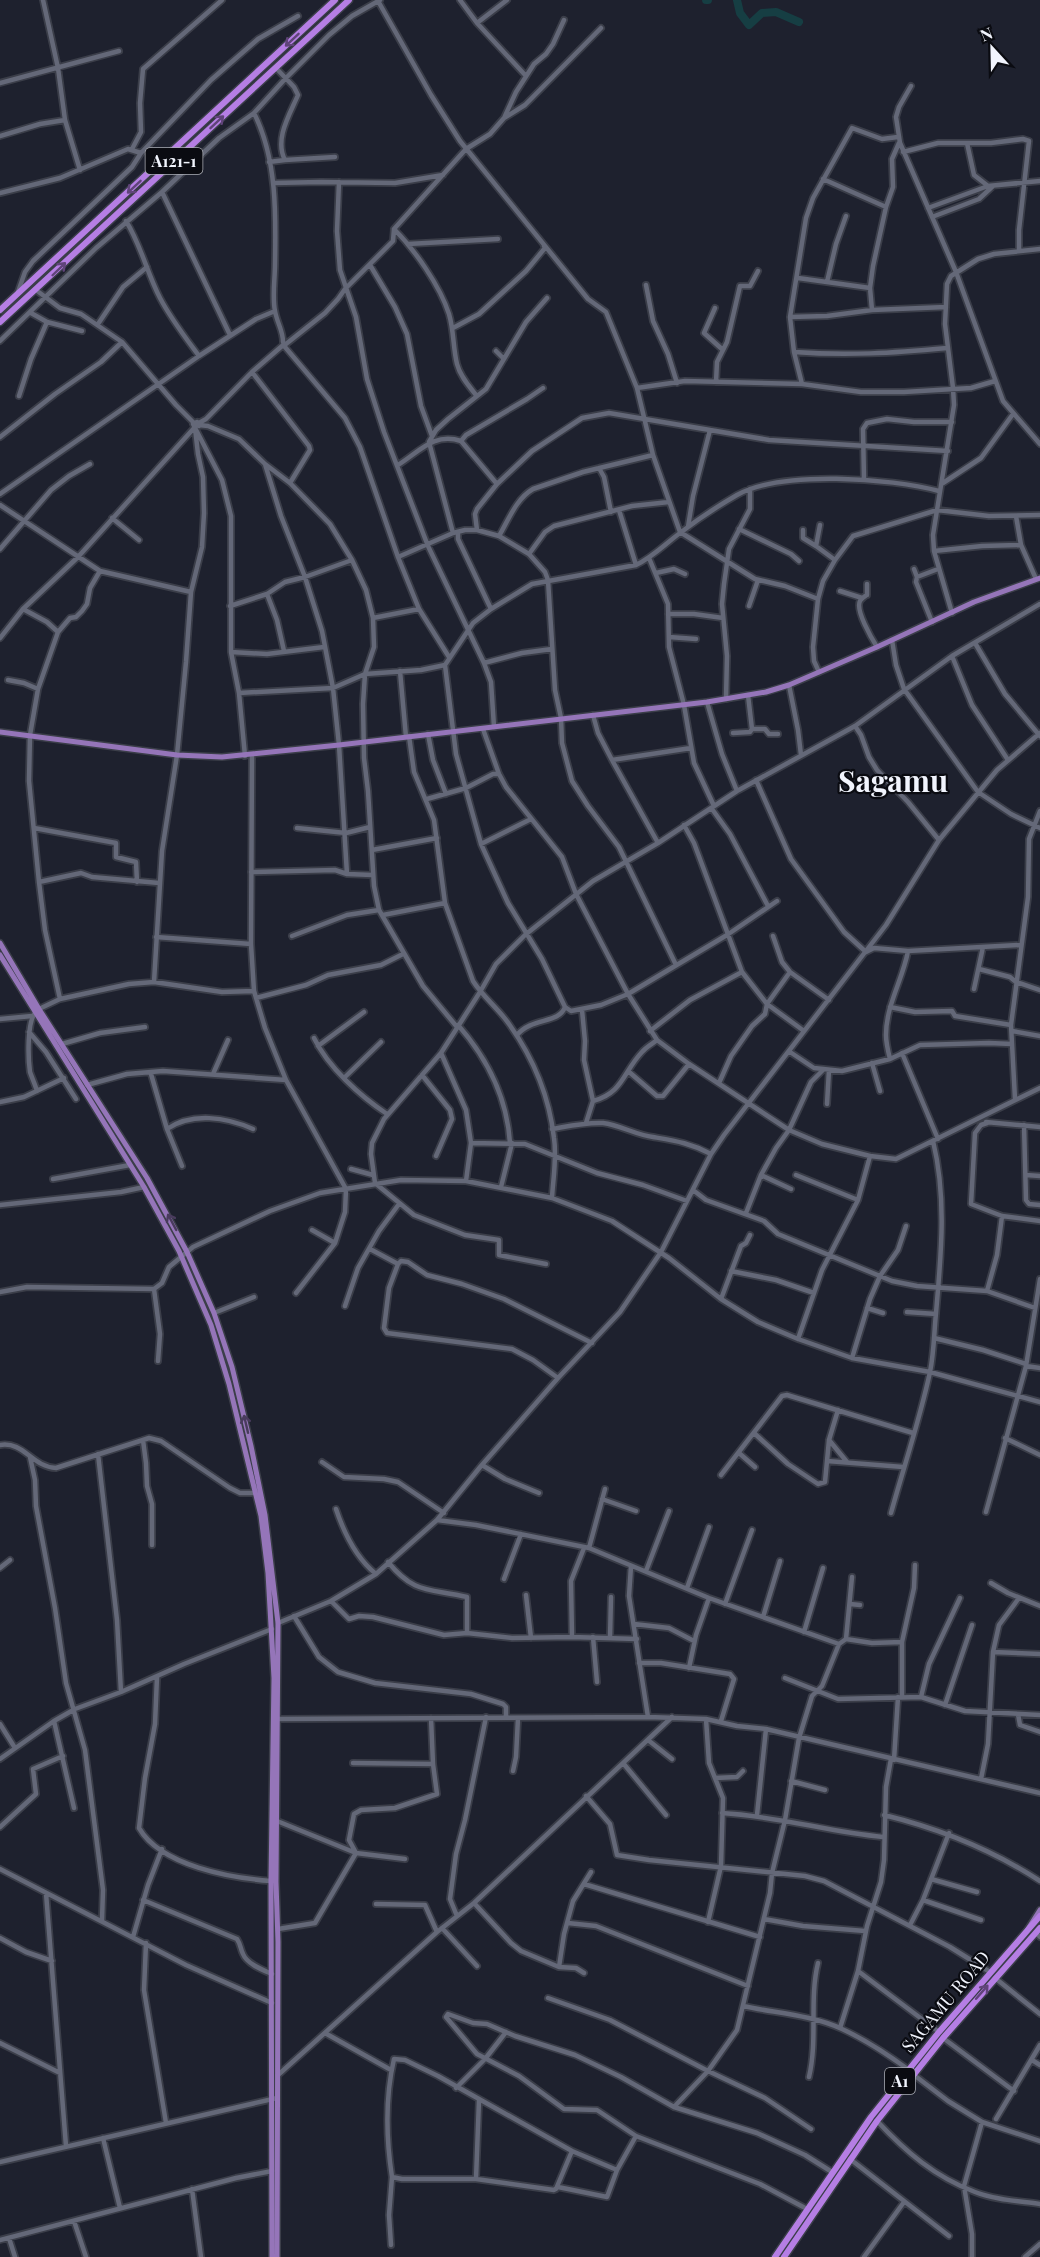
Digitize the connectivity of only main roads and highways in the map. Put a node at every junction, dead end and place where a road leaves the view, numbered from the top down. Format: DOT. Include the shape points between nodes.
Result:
graph roads {
  1 [pos="335,0"];
  2 [pos="349,0"];
  3 [pos="11,300"];
  4 [pos="17,306"];
  5 [pos="0,310"];
  6 [pos="0,322"];
  7 [pos="1038,579"];
  8 [pos="0,732"];
  9 [pos="0,943"];
  10 [pos="0,955"];
  11 [pos="35,1013"];
  12 [pos="276,1719"];
  13 [pos="1040,1915"];
  14 [pos="1038,1934"];
  15 [pos="941,2035"];
  16 [pos="911,2072"];
  17 [pos="275,2098"];
  18 [pos="272,2257"];
  19 [pos="277,2257"];
  20 [pos="775,2257"];
  21 [pos="784,2257"];
  1 -- 3 [label="highway, A121-1, one-way"];
  4 -- 2 [label="highway, A121-1, one-way"];
  3 -- 4 [label="highway"];
  3 -- 5 [label="highway, A121-1"];
  4 -- 6 [label="highway, A121-1"];
  7 -- 8 [label="main road" via="974,602 789,685 707,702 245,756 177,755"];
  9 -- 11 [label="main road"];
  10 -- 11 [label="main road"];
  11 -- 12 [label="main road" via="144,1187 211,1325 261,1516"];
  12 -- 11 [label="main road, one-way" via="278,1623 265,1515 232,1367 187,1252 147,1178 62,1044"];
  12 -- 17 [label="main road" via="271,1881"];
  12 -- 17 [label="main road"];
  13 -- 15 [label="highway, SAGAMU ROAD / A1"];
  15 -- 14 [label="highway, SAGAMU ROAD / A1, one-way"];
  15 -- 16 [label="highway, SAGAMU ROAD / A1"];
  16 -- 20 [label="highway, SAGAMU ROAD / A1" via="871,2117"];
  16 -- 21 [label="highway, SAGAMU ROAD / A1"];
  17 -- 18 [label="main road"];
  17 -- 19 [label="main road"];
}
